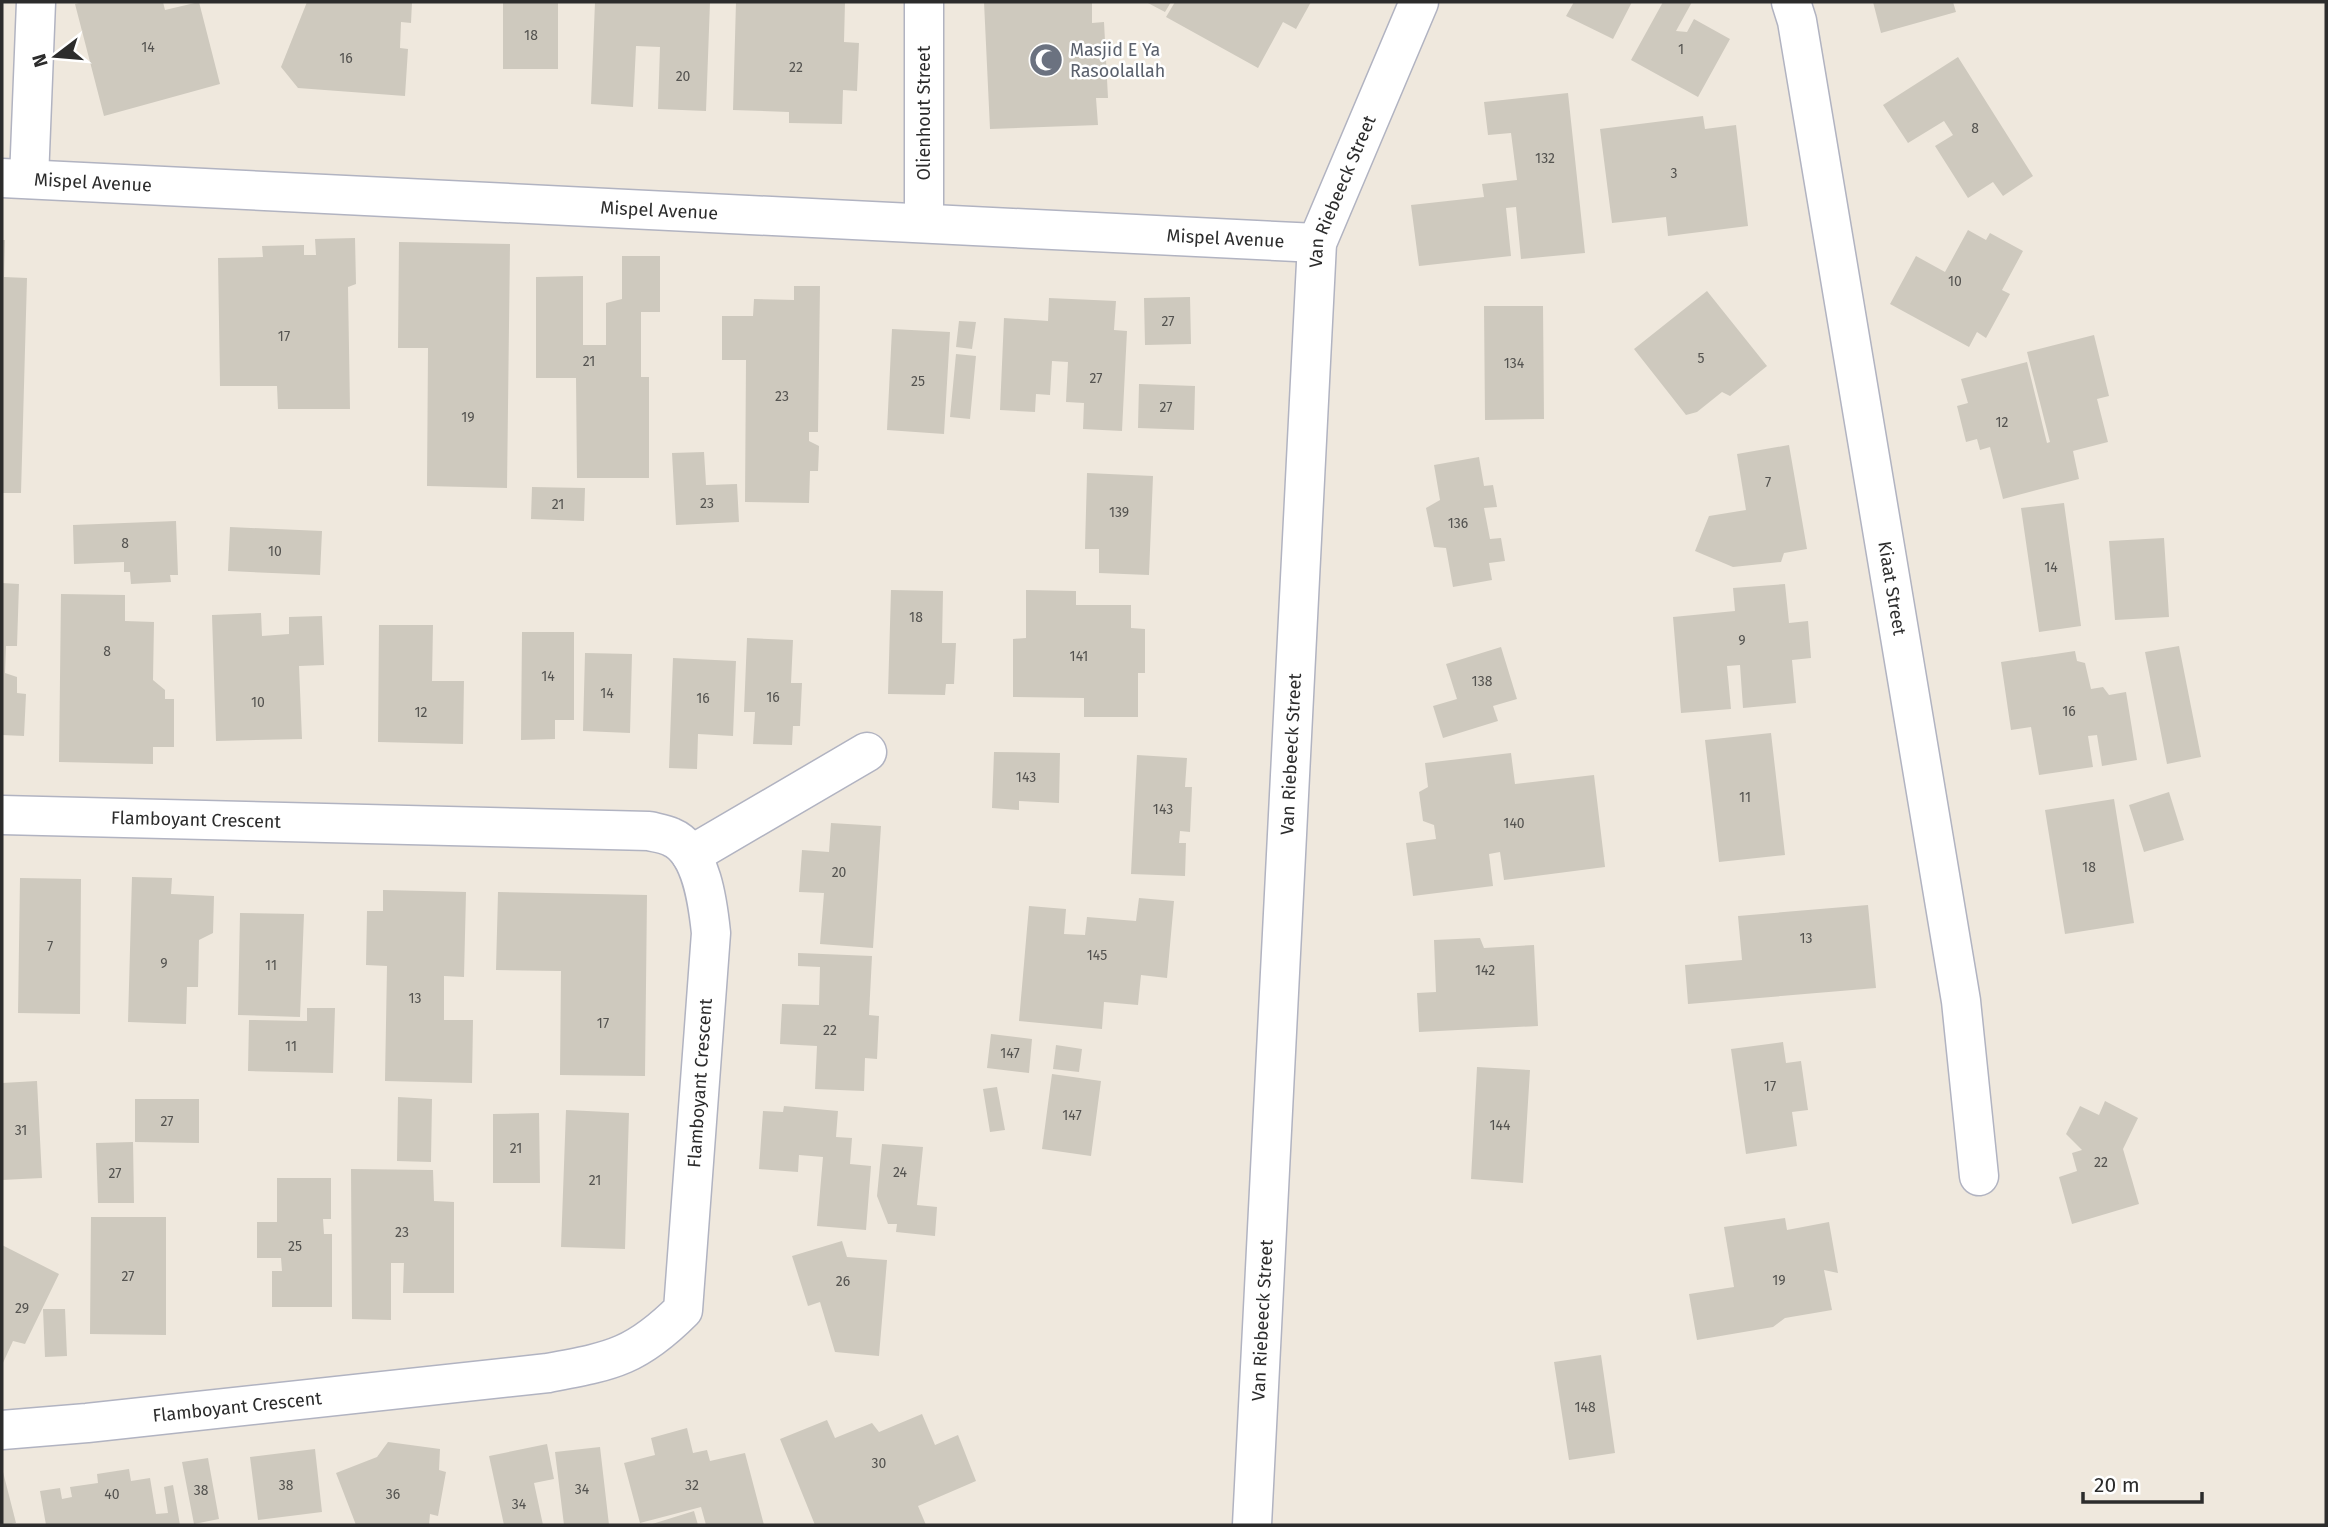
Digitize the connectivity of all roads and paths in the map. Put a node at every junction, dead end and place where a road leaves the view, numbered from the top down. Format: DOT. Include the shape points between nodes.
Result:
graph roads {
  1 [pos="36,2"];
  2 [pos="924,2"];
  3 [pos="1419,2"];
  4 [pos="1791,2"];
  5 [pos="15,179"];
  6 [pos="924,223"];
  7 [pos="1317,243"];
  8 [pos="867,752"];
  9 [pos="2,814"];
  10 [pos="691,855"];
  11 [pos="1979,1176"];
  12 [pos="2,1430"];
  13 [pos="1252,1525"];
  1 -- 5 [label="street"];
  2 -- 6 [label="street, Olienhout Street"];
  3 -- 7 [label="street, Van Riebeeck Street"];
  4 -- 11 [label="street, Kiaat Street" via="1961,1000"];
  5 -- 6 [label="street, Mispel Avenue"];
  6 -- 7 [label="street, Mispel Avenue"];
  7 -- 13 [label="street, Van Riebeeck Street"];
  8 -- 10 [label="street"];
  9 -- 10 [label="street, Flamboyant Crescent" via="649,831 674,838"];
  10 -- 12 [label="street, Flamboyant Crescent" via="706,891 711,933 682,1310 661,1332 634,1351 608,1361 548,1373"];
}
